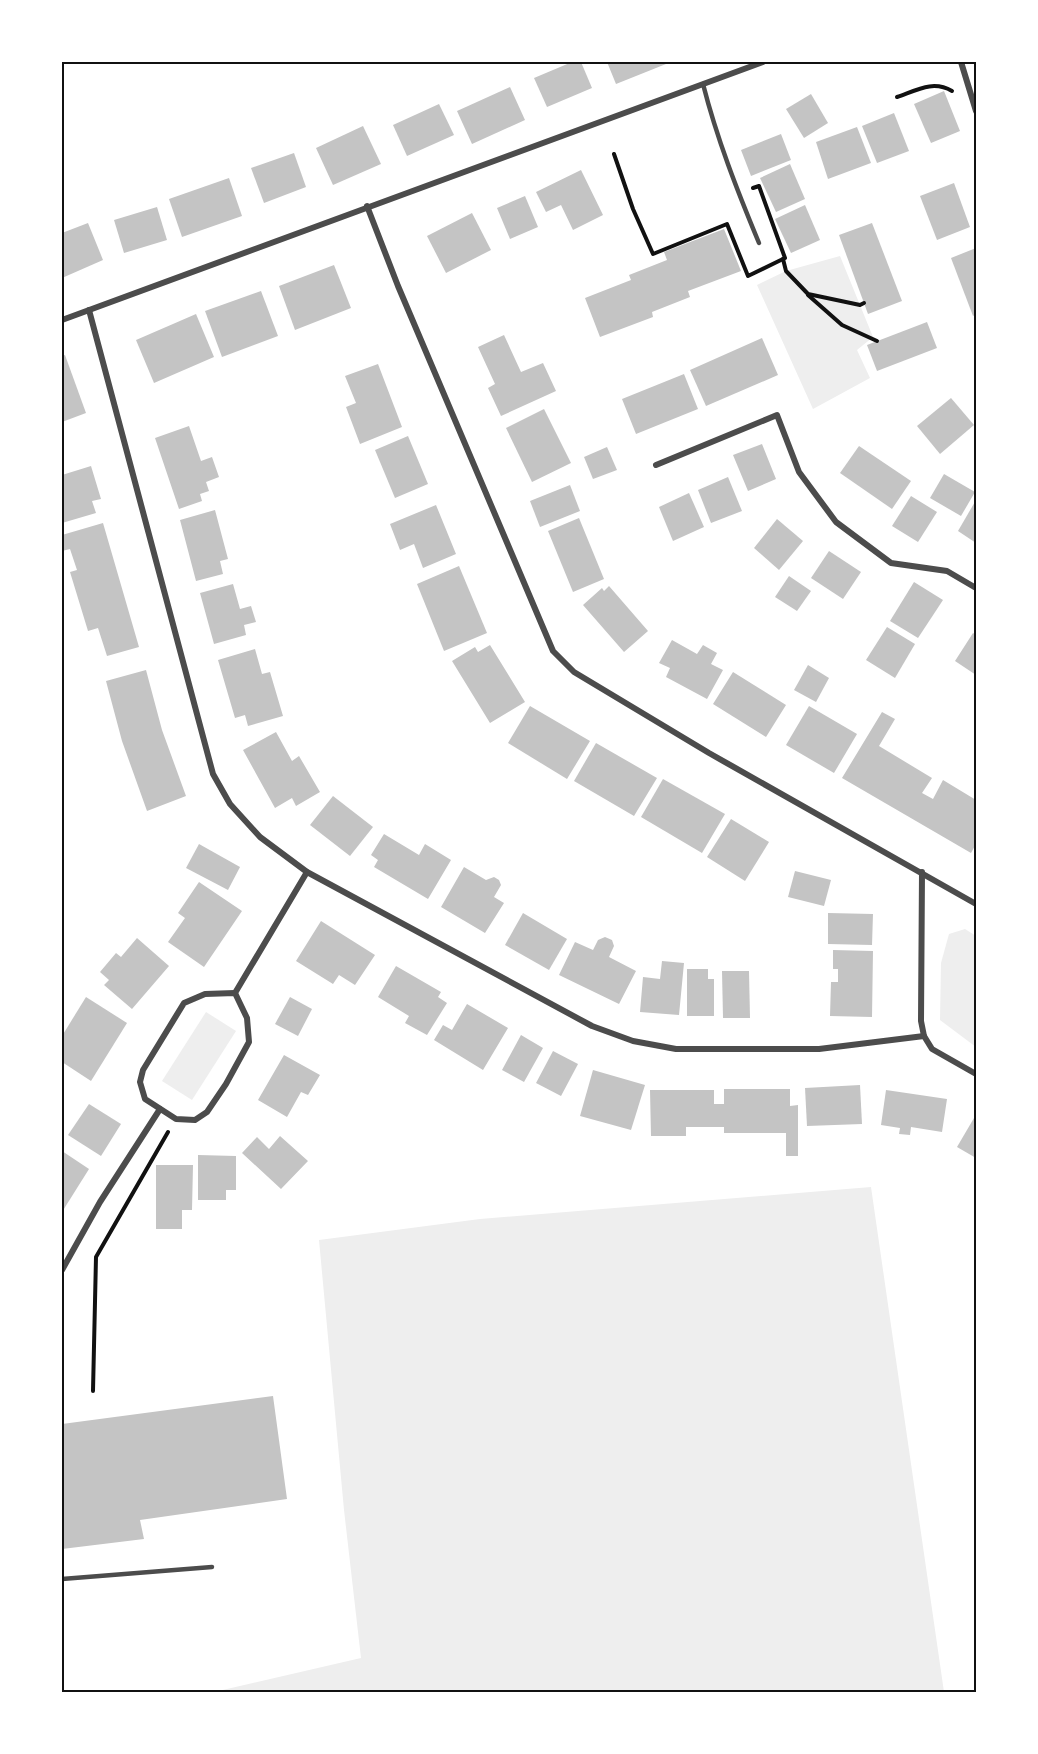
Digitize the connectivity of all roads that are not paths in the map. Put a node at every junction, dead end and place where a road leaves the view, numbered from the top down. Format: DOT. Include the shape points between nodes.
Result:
graph roads {
  1 [pos="763,62"];
  2 [pos="961,62"];
  3 [pos="703,84"];
  4 [pos="976,111"];
  5 [pos="367,206"];
  6 [pos="759,243"];
  7 [pos="89,310"];
  8 [pos="62,320"];
  9 [pos="656,465"];
  10 [pos="976,588"];
  11 [pos="307,872"];
  12 [pos="922,872"];
  13 [pos="976,904"];
  14 [pos="235,993"];
  15 [pos="924,1036"];
  16 [pos="976,1074"];
  17 [pos="160,1109"];
  18 [pos="64,1262"];
  19 [pos="62,1270"];
  20 [pos="212,1567"];
  21 [pos="62,1579"];
  1 -- 3 [label="street"];
  2 -- 4 [label="street"];
  3 -- 5 [label="street"];
  3 -- 6 [label="lane" via="713,126"];
  5 -- 7 [label="street"];
  5 -- 12 [label="street" via="552,651 574,672 709,753"];
  7 -- 8 [label="street"];
  7 -- 11 [label="street" via="213,774 230,804 261,837"];
  9 -- 10 [label="street" via="777,415 799,472 836,522 891,563 947,571"];
  11 -- 14 [label="street"];
  11 -- 15 [label="street" via="592,1026 633,1041 676,1049 819,1049"];
  12 -- 13 [label="street"];
  12 -- 15 [label="street"];
  14 -- 17 [label="street" via="205,994 184,1003 143,1070 140,1082 145,1099"];
  14 -- 17 [label="street" via="247,1018 249,1042 226,1084 207,1112 195,1120 176,1119"];
  15 -- 16 [label="street" via="932,1049"];
  17 -- 18 [label="street"];
  18 -- 19 [label="street"];
  20 -- 21 [label="lane"];
}
